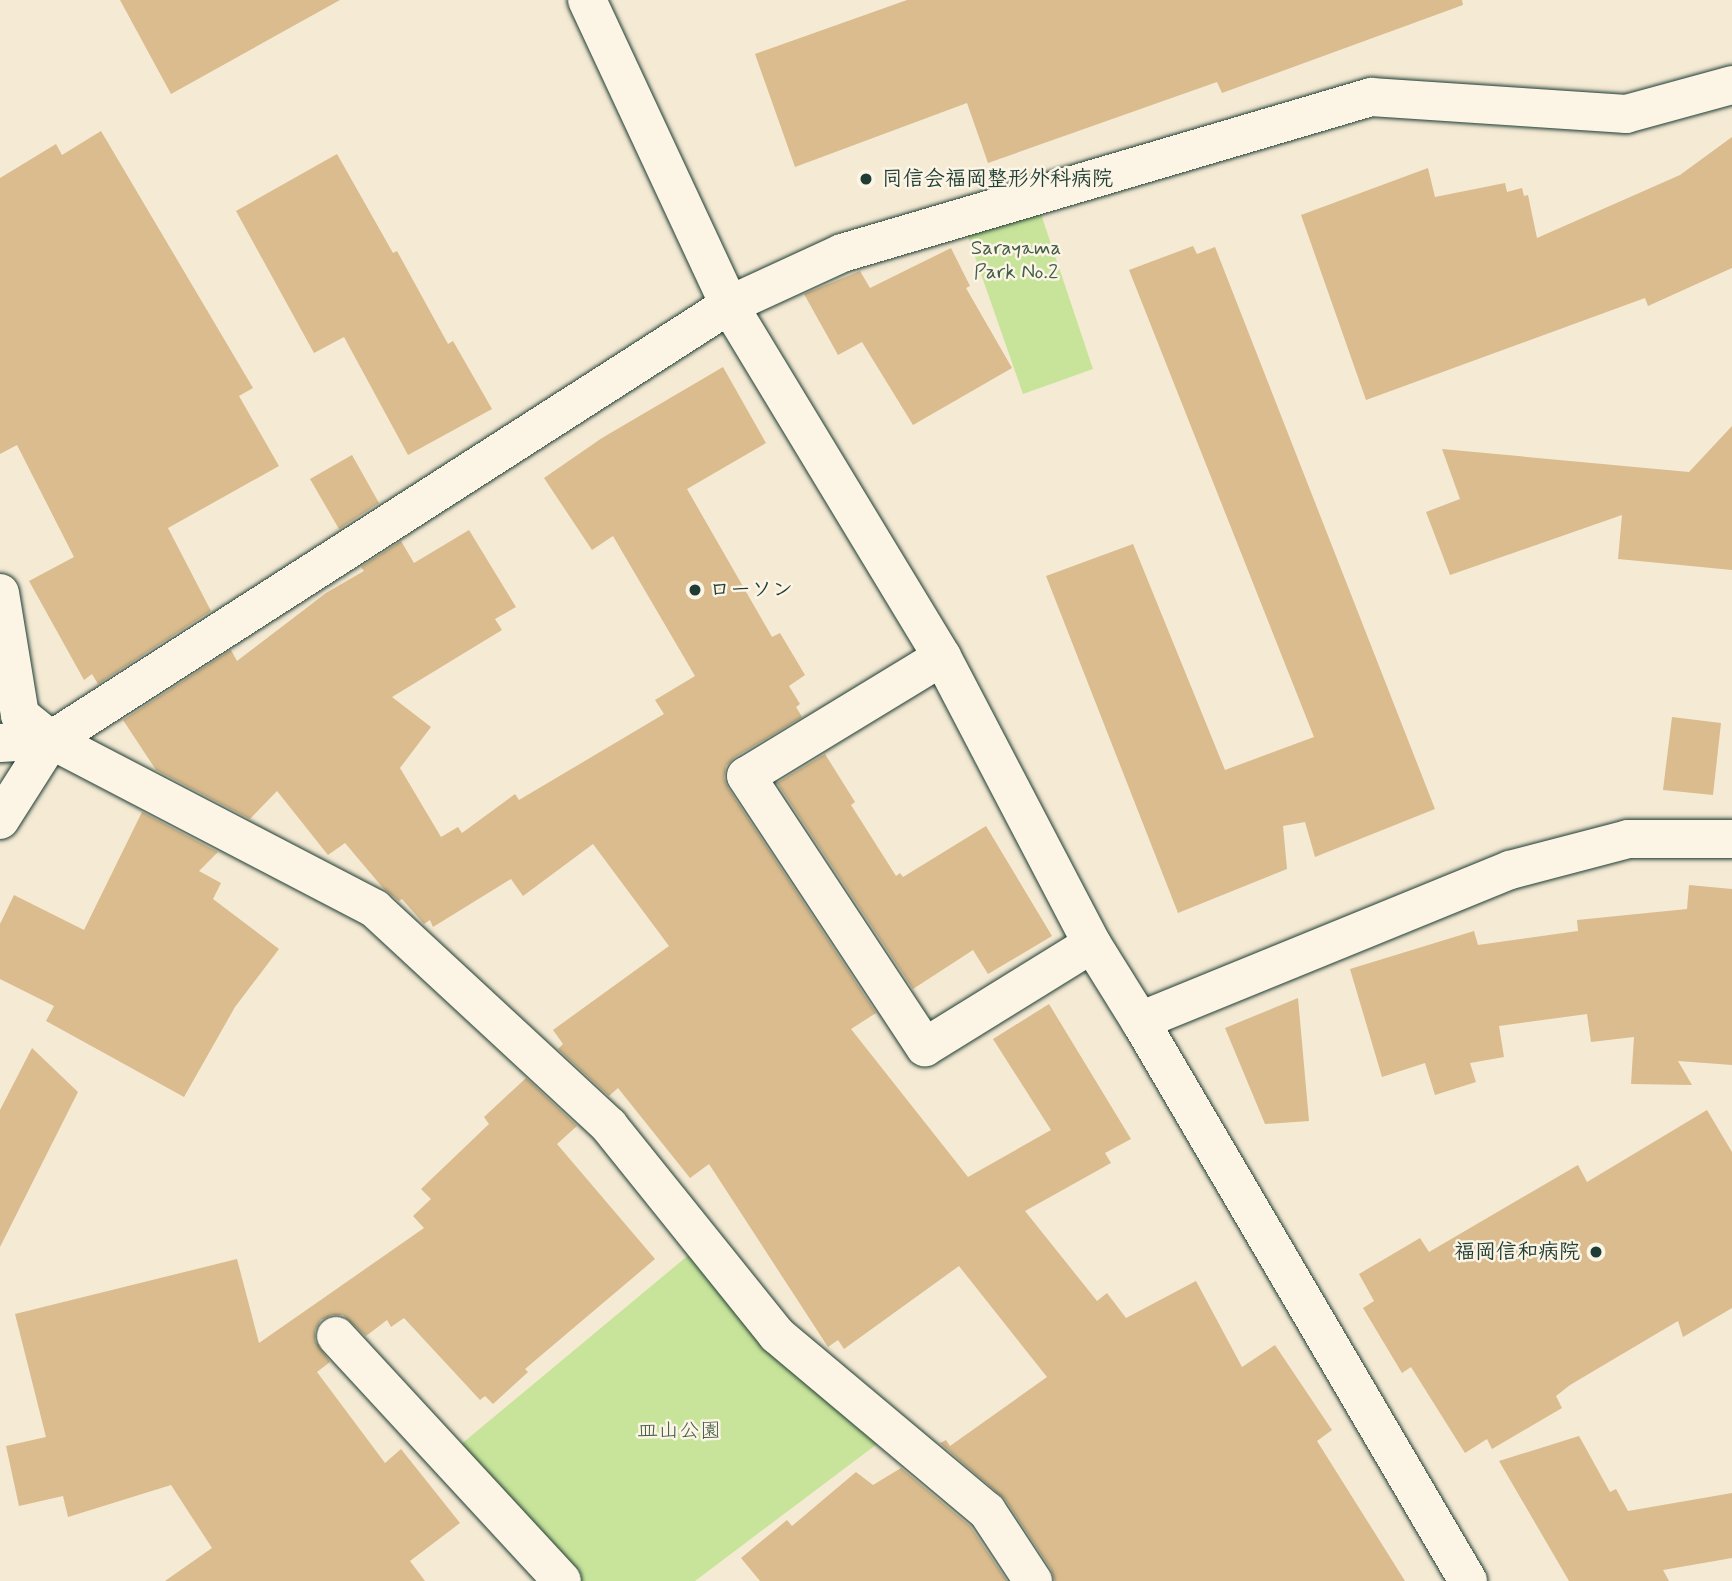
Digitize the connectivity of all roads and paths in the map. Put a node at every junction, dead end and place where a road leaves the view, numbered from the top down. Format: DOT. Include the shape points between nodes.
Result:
graph roads {
  1 [pos="587,0"];
  2 [pos="1732,85"];
  3 [pos="729,304"];
  4 [pos="0,593"];
  5 [pos="942,657"];
  6 [pos="51,740"];
  7 [pos="0,743"];
  8 [pos="0,820"];
  9 [pos="1732,839"];
  10 [pos="1092,944"];
  11 [pos="1140,1021"];
  12 [pos="336,1336"];
  13 [pos="562,1581"];
  14 [pos="1033,1581"];
  15 [pos="1468,1581"];
  1 -- 3 [label="street"];
  2 -- 3 [label="street" via="1626,114 1371,97 842,253"];
  3 -- 5 [label="street"];
  3 -- 6 [label="street"];
  4 -- 6 [label="street" via="20,715"];
  5 -- 10 [label="street"];
  5 -- 10 [label="street" via="746,776 925,1047"];
  6 -- 7 [label="street"];
  6 -- 8 [label="street"];
  6 -- 14 [label="street" via="375,909 610,1126 778,1335 987,1511"];
  9 -- 11 [label="street" via="1629,839 1510,870"];
  10 -- 11 [label="street"];
  11 -- 15 [label="street"];
  12 -- 13 [label="street"];
}
